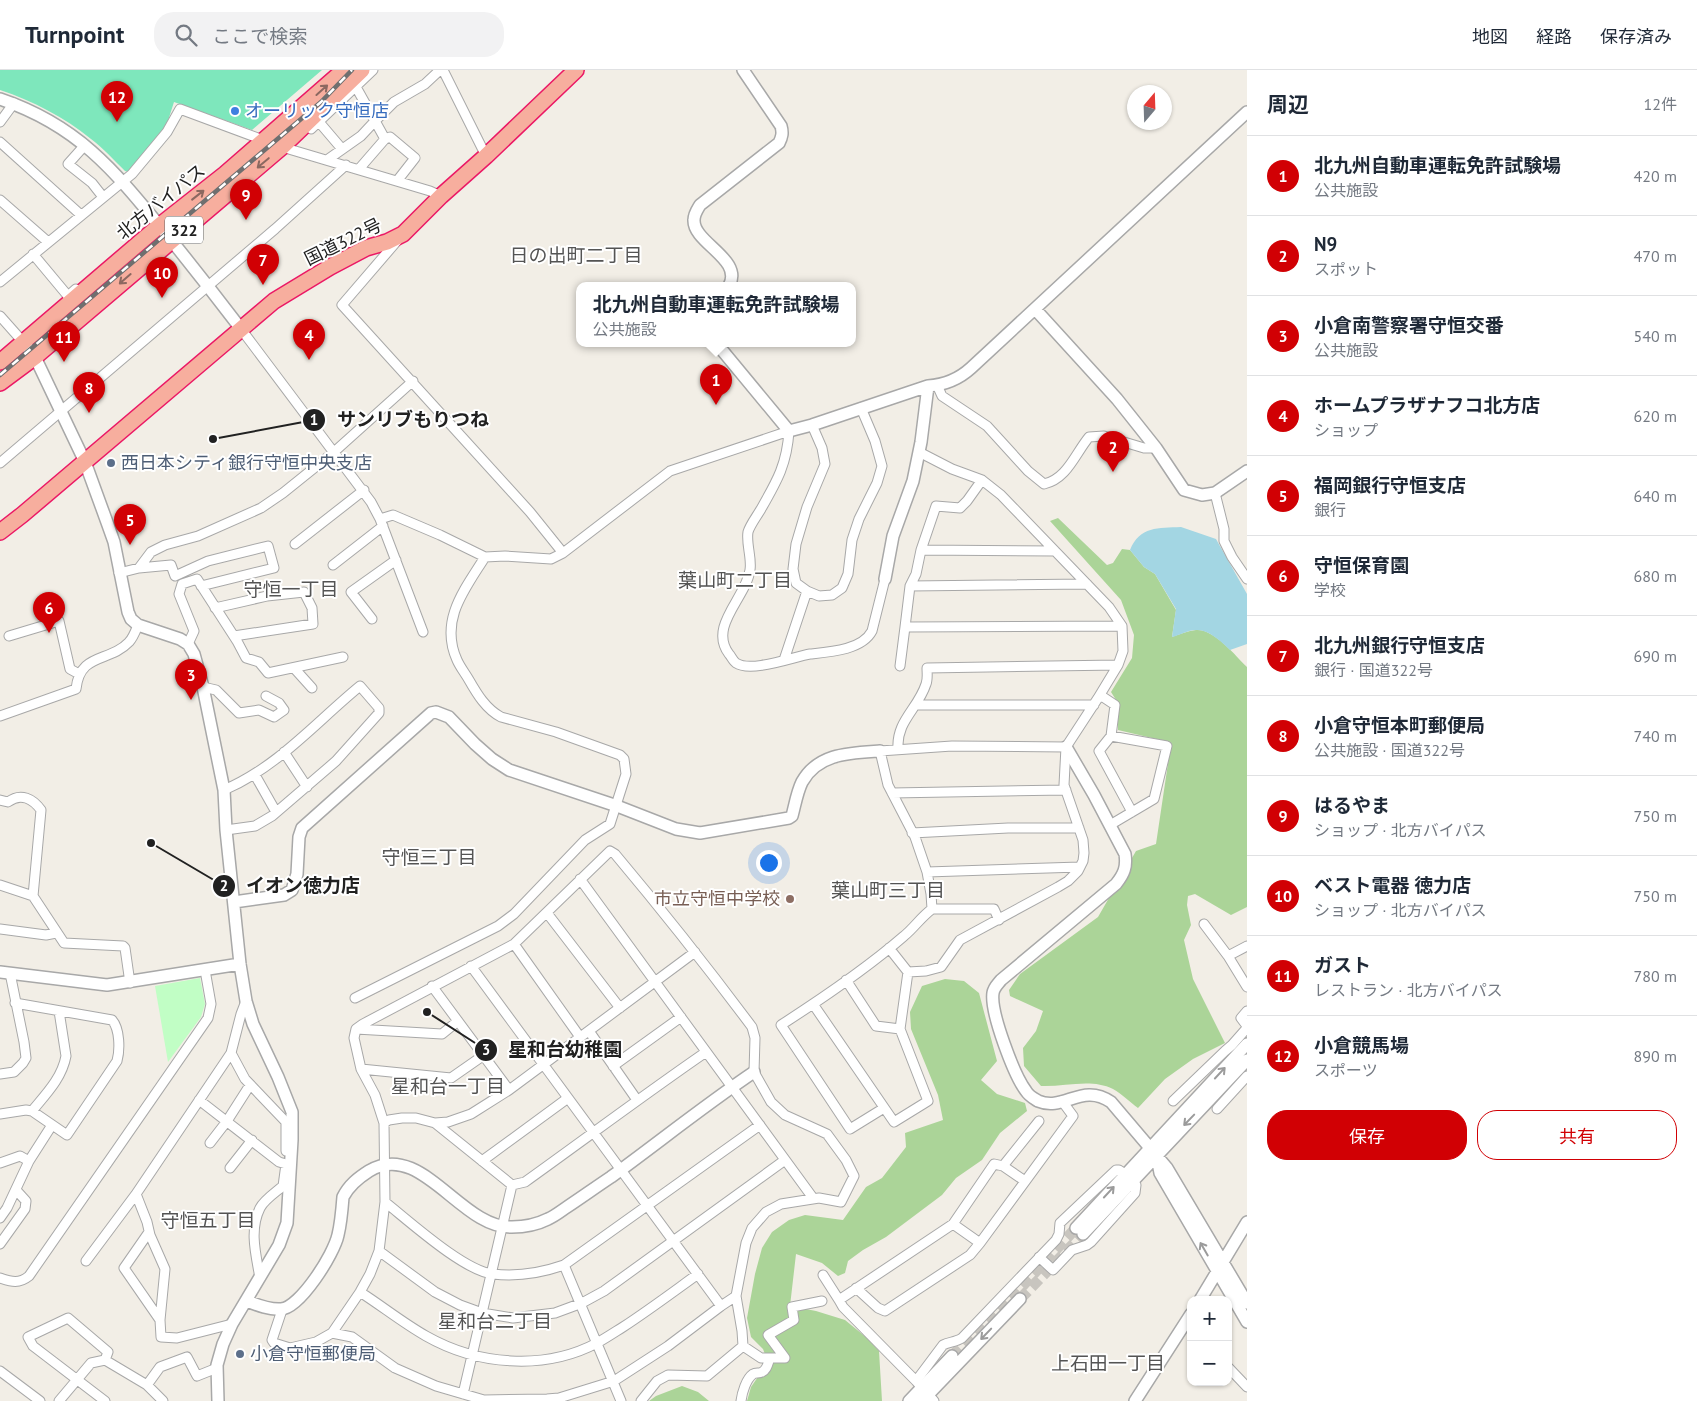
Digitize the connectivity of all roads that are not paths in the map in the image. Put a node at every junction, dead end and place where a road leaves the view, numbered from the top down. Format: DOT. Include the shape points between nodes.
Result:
graph roads {
  1 [pos="344,70"];
  2 [pos="362,70"];
  3 [pos="374,70"];
  4 [pos="441,70"];
  5 [pos="576,70"];
  6 [pos="743,70"];
  7 [pos="356,87"];
  8 [pos="0,98"];
  9 [pos="14,103"];
  10 [pos="1247,112"];
  11 [pos="374,121"];
  12 [pos="0,122"];
  13 [pos="319,122"];
  14 [pos="385,139"];
  15 [pos="264,140"];
  16 [pos="0,142"];
  17 [pos="85,145"];
  18 [pos="285,148"];
  19 [pos="342,149"];
  20 [pos="486,156"];
  21 [pos="327,160"];
  22 [pos="346,165"];
  23 [pos="358,169"];
  24 [pos="123,181"];
  25 [pos="397,181"];
  26 [pos="441,196"];
  27 [pos="103,197"];
  28 [pos="0,200"];
  29 [pos="81,215"];
  30 [pos="159,226"];
  31 [pos="404,234"];
  32 [pos="171,240"];
  33 [pos="48,242"];
  34 [pos="128,253"];
  35 [pos="33,254"];
  36 [pos="0,282"];
  37 [pos="730,282"];
  38 [pos="208,286"];
  39 [pos="1034,309"];
  40 [pos="0,316"];
  41 [pos="241,328"];
  42 [pos="24,343"];
  43 [pos="719,347"];
  44 [pos="35,357"];
  45 [pos="0,362"];
  46 [pos="413,381"];
  47 [pos="0,383"];
  48 [pos="932,385"];
  49 [pos="861,408"];
  50 [pos="61,411"];
  51 [pos="812,425"];
  52 [pos="789,431"];
  53 [pos="1156,448"];
  54 [pos="334,452"];
  55 [pos="919,452"];
  56 [pos="85,462"];
  57 [pos="0,463"];
  58 [pos="1247,471"];
  59 [pos="982,480"];
  60 [pos="364,490"];
  61 [pos="1215,493"];
  62 [pos="382,522"];
  63 [pos="0,532"];
  64 [pos="295,544"];
  65 [pos="921,550"];
  66 [pos="1055,551"];
  67 [pos="563,553"];
  68 [pos="485,557"];
  69 [pos="396,560"];
  70 [pos="333,565"];
  71 [pos="140,568"];
  72 [pos="119,573"];
  73 [pos="886,579"];
  74 [pos="1247,579"];
  75 [pos="1087,584"];
  76 [pos="201,586"];
  77 [pos="910,586"];
  78 [pos="807,591"];
  79 [pos="215,608"];
  80 [pos="372,619"];
  81 [pos="138,625"];
  82 [pos="1122,626"];
  83 [pos="905,627"];
  84 [pos="422,632"];
  85 [pos="9,636"];
  86 [pos="234,636"];
  87 [pos="188,644"];
  88 [pos="343,657"];
  89 [pos="784,660"];
  90 [pos="1118,665"];
  91 [pos="900,666"];
  92 [pos="294,668"];
  93 [pos="79,674"];
  94 [pos="203,687"];
  95 [pos="312,688"];
  96 [pos="1100,695"];
  97 [pos="266,696"];
  98 [pos="916,705"];
  99 [pos="1094,705"];
  100 [pos="0,716"];
  101 [pos="1111,736"];
  102 [pos="1066,748"];
  103 [pos="898,749"];
  104 [pos="880,751"];
  105 [pos="284,752"];
  106 [pos="255,775"];
  107 [pos="307,787"];
  108 [pos="224,790"];
  109 [pos="1066,790"];
  110 [pos="892,793"];
  111 [pos="0,800"];
  112 [pos="617,806"];
  113 [pos="276,812"];
  114 [pos="1132,812"];
  115 [pos="1110,825"];
  116 [pos="1078,828"];
  117 [pos="226,830"];
  118 [pos="912,833"];
  119 [pos="1080,867"];
  120 [pos="927,872"];
  121 [pos="580,879"];
  122 [pos="0,885"];
  123 [pos="33,896"];
  124 [pos="234,902"];
  125 [pos="932,909"];
  126 [pos="546,913"];
  127 [pos="999,920"];
  128 [pos="1204,924"];
  129 [pos="0,929"];
  130 [pos="56,933"];
  131 [pos="514,944"];
  132 [pos="1247,946"];
  133 [pos="889,948"];
  134 [pos="696,952"];
  135 [pos="1228,956"];
  136 [pos="240,964"];
  137 [pos="471,966"];
  138 [pos="205,970"];
  139 [pos="5,972"];
  140 [pos="908,972"];
  141 [pos="846,980"];
  142 [pos="655,982"];
  143 [pos="130,983"];
  144 [pos="432,986"];
  145 [pos="1247,987"];
  146 [pos="355,998"];
  147 [pos="246,1001"];
  148 [pos="15,1003"];
  149 [pos="813,1004"];
  150 [pos="620,1008"];
  151 [pos="59,1011"];
  152 [pos="1247,1011"];
  153 [pos="681,1017"];
  154 [pos="458,1021"];
  155 [pos="1247,1027"];
  156 [pos="356,1029"];
  157 [pos="900,1030"];
  158 [pos="589,1031"];
  159 [pos="580,1037"];
  160 [pos="1247,1044"];
  161 [pos="706,1052"];
  162 [pos="231,1053"];
  163 [pos="484,1055"];
  164 [pos="1247,1060"];
  165 [pos="544,1065"];
  166 [pos="613,1066"];
  167 [pos="361,1069"];
  168 [pos="754,1072"];
  169 [pos="0,1074"];
  170 [pos="1247,1076"];
  171 [pos="250,1085"];
  172 [pos="732,1087"];
  173 [pos="510,1090"];
  174 [pos="568,1098"];
  175 [pos="200,1100"];
  176 [pos="637,1100"];
  177 [pos="1062,1101"];
  178 [pos="1173,1101"];
  179 [pos="884,1108"];
  180 [pos="1217,1109"];
  181 [pos="32,1111"];
  182 [pos="0,1114"];
  183 [pos="227,1121"];
  184 [pos="1039,1121"];
  185 [pos="384,1123"];
  186 [pos="435,1123"];
  187 [pos="52,1125"];
  188 [pos="760,1125"];
  189 [pos="594,1133"];
  190 [pos="252,1140"];
  191 [pos="210,1143"];
  192 [pos="1153,1152"];
  193 [pos="785,1160"];
  194 [pos="29,1161"];
  195 [pos="482,1161"];
  196 [pos="0,1164"];
  197 [pos="286,1164"];
  198 [pos="386,1164"];
  199 [pos="1003,1166"];
  200 [pos="230,1168"];
  201 [pos="620,1170"];
  202 [pos="1128,1178"];
  203 [pos="1025,1181"];
  204 [pos="512,1185"];
  205 [pos="16,1190"];
  206 [pos="136,1194"];
  207 [pos="813,1198"];
  208 [pos="385,1202"];
  209 [pos="648,1206"];
  210 [pos="0,1218"];
  211 [pos="1247,1222"];
  212 [pos="952,1224"];
  213 [pos="502,1228"];
  214 [pos="1079,1231"];
  215 [pos="149,1232"];
  216 [pos="673,1241"];
  217 [pos="0,1244"];
  218 [pos="980,1244"];
  219 [pos="379,1251"];
  220 [pos="1039,1257"];
  221 [pos="86,1261"];
  222 [pos="564,1265"];
  223 [pos="1220,1267"];
  224 [pos="491,1274"];
  225 [pos="698,1274"];
  226 [pos="823,1275"];
  227 [pos="0,1278"];
  228 [pos="260,1278"];
  229 [pos="856,1288"];
  230 [pos="360,1292"];
  231 [pos="736,1296"];
  232 [pos="1202,1296"];
  233 [pos="1020,1299"];
  234 [pos="839,1300"];
  235 [pos="247,1301"];
  236 [pos="822,1301"];
  237 [pos="582,1303"];
  238 [pos="1247,1303"];
  239 [pos="721,1306"];
  240 [pos="282,1310"];
  241 [pos="482,1313"];
  242 [pos="160,1320"];
  243 [pos="1247,1322"];
  244 [pos="232,1324"];
  245 [pos="1187,1324"];
  246 [pos="332,1333"];
  247 [pos="598,1343"];
  248 [pos="743,1346"];
  249 [pos="472,1355"];
  250 [pos="952,1356"];
  251 [pos="770,1358"];
  252 [pos="105,1360"];
  253 [pos="217,1368"];
  254 [pos="0,1371"];
  255 [pos="1232,1371"];
  256 [pos="77,1379"];
  257 [pos="614,1381"];
  258 [pos="147,1385"];
  259 [pos="1247,1387"];
  260 [pos="925,1393"];
  261 [pos="463,1394"];
  262 [pos="579,1397"];
  263 [pos="40,1401"];
  264 [pos="59,1401"];
  265 [pos="105,1401"];
  266 [pos="163,1401"];
  267 [pos="218,1401"];
  268 [pos="484,1401"];
  269 [pos="621,1401"];
  270 [pos="641,1401"];
  271 [pos="741,1401"];
  272 [pos="909,1401"];
  273 [pos="1135,1401"];
  15 -- 1 [label="highway, 北方バイパス / 322, one-way"];
  2 -- 18 [label="highway, 北方バイパス / 322"];
  3 -- 7 [label="street"];
  4 -- 11 [label="street" via="425,84 394,102"];
  4 -- 20 [label="street"];
  5 -- 20 [label="highway, 国道322号"];
  6 -- 37 [label="street" via="783,130 778,143 694,213 696,230 729,265"];
  7 -- 11 [label="street"];
  7 -- 13 [label="street"];
  8 -- 9 [label="street"];
  9 -- 12 [label="street"];
  9 -- 17 [label="street" via="57,125"];
  10 -- 39 [label="street"];
  11 -- 14 [label="street"];
  11 -- 19 [label="street" via="361,136"];
  13 -- 18 [label="street"];
  13 -- 19 [label="street"];
  14 -- 23 [label="street"];
  14 -- 25 [label="street" via="390,137 415,158"];
  15 -- 18 [label="street"];
  15 -- 24 [label="street" via="180,109 167,132"];
  30 -- 15 [label="highway, 北方バイパス / 322, one-way"];
  16 -- 29 [label="street"];
  17 -- 24 [label="street"];
  17 -- 27 [label="street" via="68,164 92,183"];
  18 -- 21 [label="street"];
  18 -- 32 [label="highway, 北方バイパス / 322, one-way"];
  19 -- 21 [label="street"];
  20 -- 26 [label="highway, 国道322号"];
  21 -- 22 [label="street"];
  22 -- 23 [label="street"];
  22 -- 38 [label="street"];
  23 -- 25 [label="street"];
  24 -- 27 [label="street"];
  24 -- 30 [label="street"];
  25 -- 26 [label="street"];
  26 -- 31 [label="highway, 国道322号"];
  27 -- 29 [label="street"];
  28 -- 33 [label="street"];
  29 -- 33 [label="street"];
  30 -- 32 [label="street"];
  30 -- 34 [label="highway, 北方バイパス / 322"];
  31 -- 41 [label="highway, 国道322号" via="366,248 307,280"];
  31 -- 46 [label="street" via="342,305"];
  32 -- 38 [label="street"];
  32 -- 44 [label="highway, 北方バイパス / 322, one-way"];
  33 -- 35 [label="street"];
  34 -- 35 [label="street" via="121,250 68,296"];
  34 -- 42 [label="highway, 北方バイパス / 322"];
  35 -- 36 [label="street"];
  38 -- 41 [label="street"];
  38 -- 50 [label="street"];
  39 -- 48 [label="street" via="964,374"];
  39 -- 53 [label="street" via="1117,399"];
  40 -- 42 [label="street"];
  41 -- 54 [label="street"];
  41 -- 56 [label="highway, 国道322号"];
  42 -- 44 [label="street"];
  42 -- 45 [label="highway, 北方バイパス / 322"];
  43 -- 52 [label="street"];
  44 -- 47 [label="highway, 北方バイパス / 322"];
  44 -- 50 [label="street"];
  46 -- 54 [label="street"];
  46 -- 67 [label="street"];
  48 -- 49 [label="street"];
  48 -- 53 [label="street" via="942,396 987,426 1044,484 1054,482 1066,471 1089,438 1104,436 1144,448"];
  48 -- 55 [label="street"];
  49 -- 51 [label="street"];
  49 -- 78 [label="street" via="882,466 877,483 852,540 848,574 842,588 832,595 819,596"];
  50 -- 56 [label="street"];
  50 -- 57 [label="street"];
  51 -- 52 [label="street"];
  51 -- 78 [label="street" via="825,464 807,507 796,544 793,569 796,583"];
  52 -- 67 [label="street" via="670,471"];
  52 -- 89 [label="street" via="782,472 748,531 750,570 745,588 722,632 724,647 736,663 751,666"];
  53 -- 61 [label="street" via="1184,490 1202,495"];
  54 -- 60 [label="street"];
  54 -- 71 [label="street" via="261,508 198,536 165,545 151,552"];
  55 -- 59 [label="street"];
  55 -- 73 [label="street" via="913,481 893,536"];
  56 -- 63 [label="highway, 国道322号"];
  56 -- 72 [label="street" via="114,542"];
  58 -- 61 [label="street"];
  59 -- 65 [label="street" via="960,508 936,506"];
  59 -- 66 [label="street"];
  60 -- 62 [label="street"];
  60 -- 64 [label="street"];
  61 -- 74 [label="street" via="1224,541"];
  62 -- 68 [label="street" via="393,515"];
  62 -- 69 [label="street"];
  62 -- 70 [label="street"];
  65 -- 66 [label="street"];
  65 -- 77 [label="street"];
  66 -- 75 [label="street"];
  67 -- 68 [label="street" via="551,559"];
  68 -- 112 [label="street" via="454,611 451,630 457,659 485,705 495,714 620,755 624,759 626,774"];
  69 -- 80 [label="street" via="351,592"];
  69 -- 84 [label="street"];
  71 -- 72 [label="street"];
  71 -- 76 [label="street" via="171,565 175,576 208,561 268,546 274,568"];
  72 -- 81 [label="street" via="128,612"];
  73 -- 89 [label="street" via="868,638 857,645 831,652"];
  75 -- 77 [label="street"];
  75 -- 82 [label="street"];
  76 -- 79 [label="street"];
  76 -- 87 [label="street" via="196,579 182,584 179,594 194,631"];
  77 -- 83 [label="street"];
  78 -- 89 [label="street"];
  79 -- 86 [label="street"];
  79 -- 86 [label="street" via="267,596 304,592 312,608 314,624"];
  81 -- 87 [label="street" via="172,635"];
  81 -- 93 [label="street" via="130,642 88,664"];
  82 -- 83 [label="street"];
  82 -- 90 [label="street" via="1123,651"];
  83 -- 91 [label="street"];
  85 -- 93 [label="street" via="59,621 70,669"];
  86 -- 92 [label="street" via="246,658 259,662 268,673"];
  87 -- 94 [label="street"];
  88 -- 92 [label="street"];
  90 -- 96 [label="street"];
  90 -- 98 [label="street" via="927,668 927,683"];
  92 -- 95 [label="street"];
  93 -- 100 [label="street" via="76,689"];
  94 -- 97 [label="street" via="216,690 239,713 259,710 274,717 284,710"];
  94 -- 108 [label="street"];
  96 -- 99 [label="street"];
  96 -- 101 [label="street" via="1115,705"];
  98 -- 99 [label="street"];
  98 -- 103 [label="street" via="900,728"];
  99 -- 102 [label="street"];
  101 -- 114 [label="street" via="1099,751"];
  101 -- 114 [label="street" via="1167,746 1154,799"];
  102 -- 103 [label="street" via="952,746"];
  102 -- 109 [label="street"];
  102 -- 115 [label="street"];
  103 -- 104 [label="street"];
  104 -- 110 [label="street"];
  104 -- 112 [label="street" via="838,755 821,761 801,784 792,816 786,820 686,832"];
  105 -- 106 [label="street"];
  105 -- 107 [label="street"];
  105 -- 107 [label="street" via="360,686 379,708 379,713 336,761"];
  106 -- 108 [label="street"];
  106 -- 113 [label="street"];
  107 -- 113 [label="street"];
  108 -- 117 [label="street"];
  109 -- 110 [label="street"];
  109 -- 116 [label="street"];
  110 -- 118 [label="street"];
  111 -- 123 [label="street" via="8,802 16,796 28,798 41,810"];
  112 -- 124 [label="street" via="509,770 475,744 449,717 431,713 302,828 292,890 284,895"];
  112 -- 146 [label="street" via="610,824 585,840 514,914 498,926"];
  113 -- 117 [label="street" via="255,826"];
  114 -- 115 [label="street"];
  115 -- 177 [label="street" via="1124,854 1123,875 1001,980 994,991 994,1007 1010,1058 1026,1092 1044,1103"];
  116 -- 118 [label="street"];
  116 -- 119 [label="street" via="1084,844"];
  117 -- 124 [label="street"];
  118 -- 120 [label="street"];
  119 -- 120 [label="street"];
  119 -- 127 [label="street" via="1068,881"];
  120 -- 125 [label="street"];
  121 -- 126 [label="street"];
  121 -- 134 [label="street" via="608,852 612,852"];
  121 -- 142 [label="street"];
  122 -- 123 [label="street"];
  123 -- 130 [label="street"];
  124 -- 136 [label="street"];
  125 -- 127 [label="street" via="994,909"];
  125 -- 133 [label="street"];
  126 -- 131 [label="street"];
  126 -- 150 [label="street"];
  127 -- 140 [label="street" via="960,940 941,967"];
  128 -- 135 [label="street"];
  129 -- 130 [label="street" via="46,935"];
  130 -- 143 [label="street" via="64,944 124,946"];
  131 -- 137 [label="street"];
  131 -- 159 [label="street"];
  132 -- 135 [label="street"];
  133 -- 140 [label="street"];
  133 -- 141 [label="street"];
  134 -- 142 [label="street"];
  134 -- 168 [label="street" via="752,1027 755,1038"];
  135 -- 145 [label="street"];
  136 -- 138 [label="street"];
  136 -- 147 [label="street"];
  137 -- 144 [label="street"];
  137 -- 165 [label="street"];
  138 -- 143 [label="street"];
  138 -- 227 [label="street" via="211,1004 208,1018 29,1276 12,1282"];
  139 -- 143 [label="street" via="107,985"];
  139 -- 148 [label="street"];
  140 -- 157 [label="street"];
  141 -- 149 [label="street"];
  141 -- 157 [label="street" via="876,1026"];
  142 -- 150 [label="street"];
  142 -- 153 [label="street"];
  144 -- 154 [label="street"];
  144 -- 156 [label="street"];
  147 -- 162 [label="street"];
  147 -- 228 [label="street" via="292,1112 287,1223 279,1245"];
  148 -- 151 [label="street"];
  148 -- 169 [label="street" via="26,1058 14,1072"];
  149 -- 179 [label="street"];
  149 -- 179 [label="street" via="781,1025 850,1128"];
  150 -- 158 [label="street"];
  151 -- 181 [label="street" via="65,1062 58,1079"];
  151 -- 187 [label="street" via="115,1022 119,1055 67,1135"];
  152 -- 155 [label="street" via="1241,1018"];
  153 -- 161 [label="street"];
  153 -- 166 [label="street"];
  154 -- 156 [label="street" via="442,1034"];
  154 -- 163 [label="street"];
  155 -- 178 [label="street"];
  156 -- 167 [label="street" via="354,1038"];
  157 -- 179 [label="street" via="928,1101 894,1122"];
  158 -- 159 [label="street"];
  158 -- 166 [label="street"];
  159 -- 165 [label="street"];
  192 -- 160 [label="street, one-way"];
  161 -- 172 [label="street"];
  161 -- 176 [label="street"];
  162 -- 171 [label="street"];
  162 -- 175 [label="street"];
  163 -- 167 [label="street" via="452,1078"];
  163 -- 173 [label="street"];
  164 -- 192 [label="street, one-way"];
  165 -- 173 [label="street"];
  165 -- 174 [label="street"];
  166 -- 176 [label="street"];
  167 -- 185 [label="street" via="375,1095"];
  168 -- 172 [label="street"];
  168 -- 207 [label="street" via="771,1102 785,1115 827,1134 854,1176 841,1202"];
  170 -- 180 [label="street"];
  171 -- 183 [label="street"];
  171 -- 197 [label="street" via="286,1122"];
  172 -- 188 [label="street"];
  172 -- 201 [label="street"];
  173 -- 186 [label="street" via="462,1118"];
  174 -- 189 [label="street"];
  174 -- 195 [label="street"];
  175 -- 183 [label="street"];
  175 -- 206 [label="street"];
  176 -- 189 [label="street"];
  177 -- 192 [label="street" via="1087,1094 1106,1098"];
  177 -- 203 [label="street" via="1073,1116"];
  181 -- 182 [label="street"];
  181 -- 187 [label="street"];
  183 -- 190 [label="street"];
  183 -- 191 [label="street"];
  184 -- 199 [label="street"];
  185 -- 186 [label="street" via="402,1118"];
  185 -- 198 [label="street"];
  186 -- 195 [label="street"];
  187 -- 194 [label="street"];
  188 -- 193 [label="street"];
  188 -- 209 [label="street"];
  189 -- 201 [label="street"];
  189 -- 204 [label="street" via="525,1182"];
  190 -- 197 [label="street"];
  190 -- 200 [label="street"];
  192 -- 202 [label="street"];
  192 -- 223 [label="street" via="1160,1173"];
  193 -- 207 [label="street"];
  193 -- 216 [label="street"];
  194 -- 196 [label="street" via="20,1156"];
  194 -- 205 [label="street"];
  195 -- 204 [label="street"];
  197 -- 228 [label="street" via="283,1186 260,1206 255,1224 254,1244"];
  198 -- 208 [label="street"];
  198 -- 213 [label="street" via="414,1169 469,1211"];
  198 -- 240 [label="street" via="374,1168 349,1187 343,1197 338,1237 330,1252 306,1292"];
  199 -- 203 [label="street"];
  199 -- 212 [label="street" via="994,1164"];
  201 -- 209 [label="street"];
  201 -- 213 [label="street" via="549,1219 526,1227"];
  202 -- 214 [label="street"];
  202 -- 220 [label="street" via="1116,1170 1064,1218 1056,1240"];
  202 -- 220 [label="street" via="1136,1185 1135,1193 1091,1242 1072,1250 1053,1270"];
  203 -- 218 [label="street"];
  204 -- 213 [label="street"];
  205 -- 210 [label="street"];
  205 -- 217 [label="street" via="26,1200 25,1209"];
  206 -- 215 [label="street"];
  206 -- 221 [label="street"];
  207 -- 231 [label="street" via="781,1204 766,1212 752,1228"];
  208 -- 219 [label="street"];
  208 -- 224 [label="street" via="453,1255"];
  209 -- 216 [label="street"];
  209 -- 222 [label="street"];
  211 -- 223 [label="street"];
  212 -- 218 [label="street"];
  212 -- 229 [label="street"];
  213 -- 224 [label="street"];
  215 -- 242 [label="street" via="164,1269"];
  215 -- 242 [label="street" via="124,1268"];
  216 -- 225 [label="street"];
  216 -- 237 [label="street"];
  218 -- 229 [label="street" via="970,1255 885,1311"];
  219 -- 230 [label="street"];
  219 -- 241 [label="street" via="435,1292"];
  220 -- 260 [label="street" via="962,1338 943,1345"];
  222 -- 224 [label="street" via="543,1272"];
  222 -- 237 [label="street"];
  223 -- 232 [label="street"];
  223 -- 238 [label="street"];
  223 -- 243 [label="street"];
  224 -- 241 [label="street"];
  225 -- 239 [label="street"];
  225 -- 247 [label="street"];
  226 -- 234 [label="street"];
  228 -- 235 [label="street"];
  229 -- 234 [label="street"];
  230 -- 246 [label="street"];
  230 -- 249 [label="street" via="426,1336"];
  231 -- 239 [label="street"];
  231 -- 248 [label="street"];
  233 -- 260 [label="street, one-way"];
  234 -- 260 [label="street"];
  235 -- 240 [label="street"];
  235 -- 244 [label="street"];
  236 -- 251 [label="street" via="792,1307 794,1320 768,1336 785,1358"];
  237 -- 241 [label="street" via="555,1313 513,1318"];
  237 -- 247 [label="street"];
  239 -- 257 [label="street"];
  240 -- 246 [label="street" via="272,1340 274,1343 290,1348 316,1342"];
  241 -- 249 [label="street"];
  242 -- 244 [label="street" via="161,1337 177,1338"];
  244 -- 253 [label="street"];
  245 -- 273 [label="street"];
  246 -- 261 [label="street" via="352,1337 395,1368"];
  247 -- 249 [label="street" via="563,1356 532,1361 496,1360"];
  247 -- 257 [label="street"];
  248 -- 251 [label="street" via="761,1358"];
  248 -- 270 [label="street" via="707,1376 668,1376 657,1381"];
  249 -- 261 [label="street"];
  250 -- 260 [label="street"];
  251 -- 271 [label="street" via="767,1368 753,1374"];
  252 -- 256 [label="street" via="91,1363"];
  252 -- 256 [label="street" via="108,1352 68,1318 28,1337 33,1346"];
  252 -- 258 [label="street"];
  253 -- 258 [label="street" via="197,1376 188,1357 160,1367"];
  253 -- 267 [label="street"];
  254 -- 263 [label="street"];
  255 -- 259 [label="street"];
  256 -- 264 [label="street"];
  256 -- 265 [label="street"];
  257 -- 262 [label="street"];
  257 -- 269 [label="street"];
  258 -- 266 [label="street"];
  260 -- 272 [label="street"];
  261 -- 268 [label="street"];
  262 -- 268 [label="street"];
}
